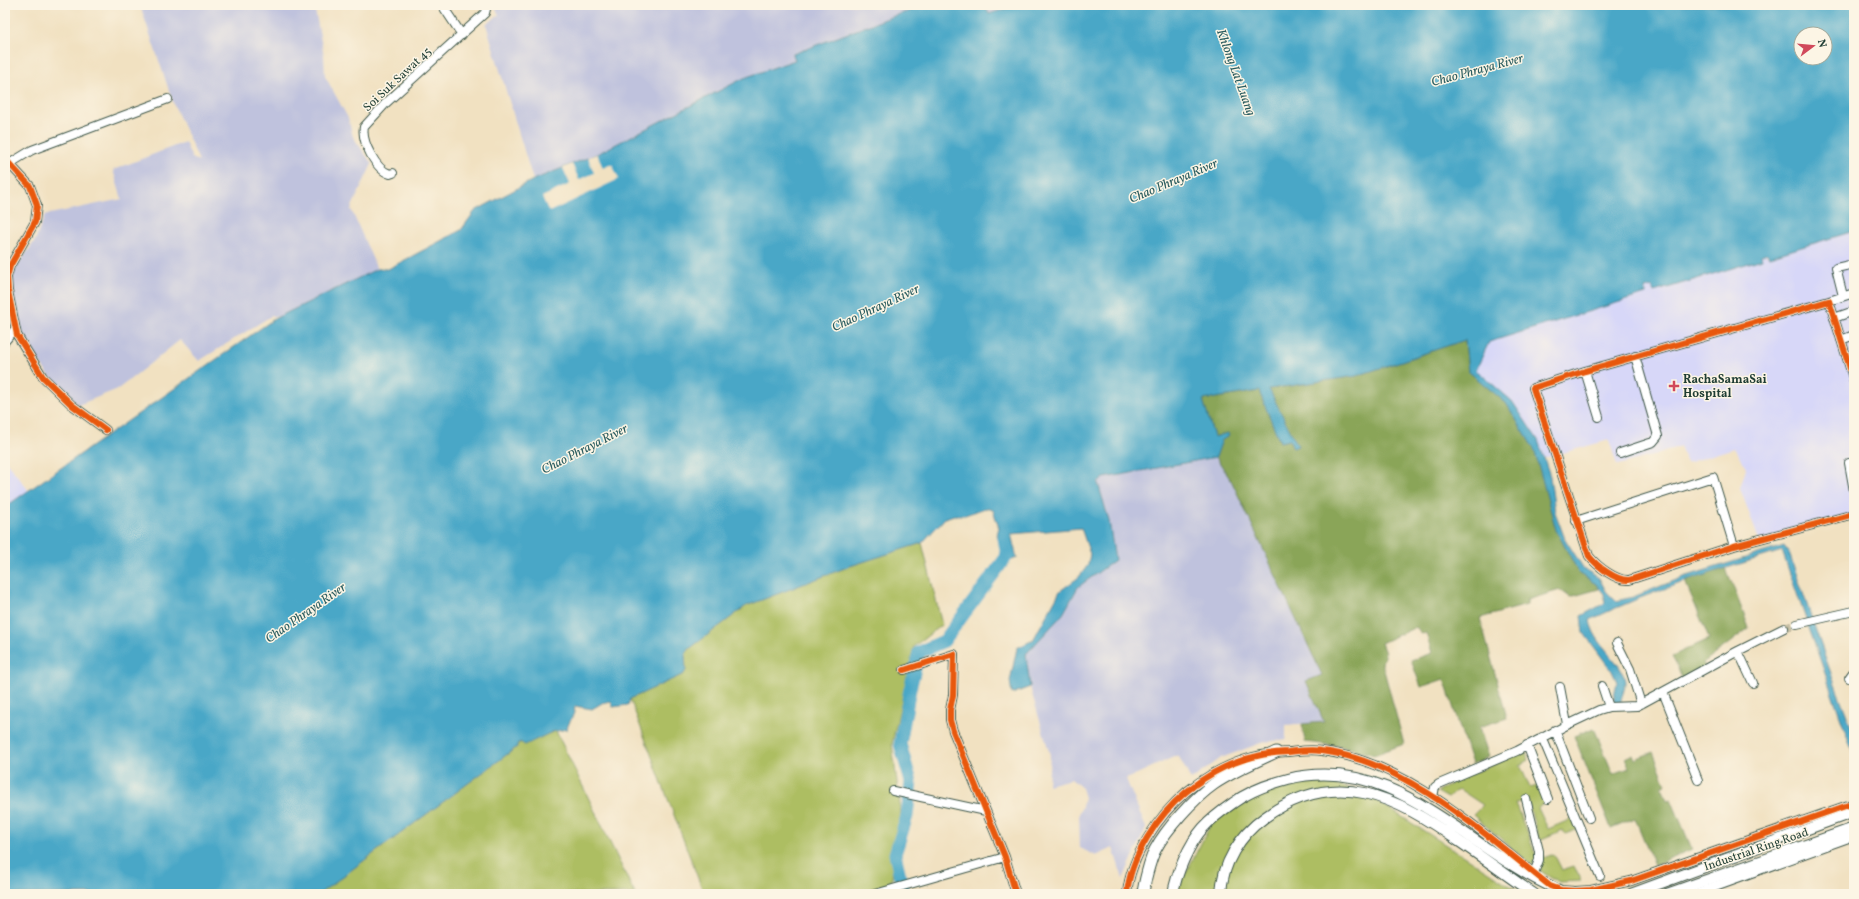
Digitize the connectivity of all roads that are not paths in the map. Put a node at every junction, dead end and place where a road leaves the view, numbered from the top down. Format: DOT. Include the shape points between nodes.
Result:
graph roads {
  1 [pos="442,5"];
  2 [pos="487,5"];
  3 [pos="462,35"];
  4 [pos="168,99"];
  5 [pos="7,162"];
  6 [pos="393,173"];
  7 [pos="1854,264"];
  8 [pos="1854,293"];
  9 [pos="1843,296"];
  10 [pos="1829,301"];
  11 [pos="1854,311"];
  12 [pos="1834,318"];
  13 [pos="15,329"];
  14 [pos="1854,335"];
  15 [pos="1841,340"];
  16 [pos="5,341"];
  17 [pos="1635,356"];
  18 [pos="1585,371"];
  19 [pos="1854,381"];
  20 [pos="1598,417"];
  21 [pos="106,430"];
  22 [pos="1620,453"];
  23 [pos="1849,463"];
  24 [pos="1854,490"];
  25 [pos="1854,514"];
  26 [pos="1576,521"];
  27 [pos="1734,546"];
  28 [pos="1854,611"];
  29 [pos="1800,623"];
  30 [pos="1784,628"];
  31 [pos="1617,643"];
  32 [pos="1738,651"];
  33 [pos="904,670"];
  34 [pos="1752,683"];
  35 [pos="1602,686"];
  36 [pos="1560,687"];
  37 [pos="1663,692"];
  38 [pos="1641,704"];
  39 [pos="1609,707"];
  40 [pos="1568,724"];
  41 [pos="1555,730"];
  42 [pos="1542,737"];
  43 [pos="1527,745"];
  44 [pos="1276,752"];
  45 [pos="1698,780"];
  46 [pos="896,791"];
  47 [pos="1433,797"];
  48 [pos="1526,799"];
  49 [pos="1548,799"];
  50 [pos="1854,803"];
  51 [pos="986,811"];
  52 [pos="1854,812"];
  53 [pos="1589,818"];
  54 [pos="1854,828"];
  55 [pos="1854,836"];
  56 [pos="1005,857"];
  57 [pos="1534,873"];
  58 [pos="1600,876"];
  59 [pos="1550,886"];
  60 [pos="875,894"];
  61 [pos="1016,894"];
  62 [pos="1128,894"];
  63 [pos="1143,894"];
  64 [pos="1172,894"];
  65 [pos="1221,894"];
  66 [pos="1534,894"];
  67 [pos="1631,894"];
  68 [pos="1667,894"];
  69 [pos="1693,894"];
  1 -- 3 [label="street"];
  2 -- 3 [label="street, Soi Suk Sawat 45" via="485,14"];
  3 -- 6 [label="street, Soi Suk Sawat 45" via="386,103 364,127 364,139 372,156 381,170"];
  4 -- 5 [label="street" via="32,150"];
  5 -- 13 [label="street" via="30,186 37,205 35,222 10,266 7,277"];
  7 -- 9 [label="street" via="1836,268"];
  8 -- 9 [label="street"];
  9 -- 10 [label="street"];
  10 -- 12 [label="street"];
  10 -- 17 [label="street"];
  11 -- 12 [label="street"];
  12 -- 15 [label="street"];
  13 -- 16 [label="street"];
  13 -- 21 [label="street" via="43,377 72,405"];
  14 -- 15 [label="street"];
  15 -- 19 [label="street"];
  17 -- 18 [label="street"];
  17 -- 22 [label="street" via="1658,436 1652,442"];
  18 -- 20 [label="street"];
  18 -- 26 [label="street" via="1533,388"];
  23 -- 24 [label="street"];
  25 -- 27 [label="street"];
  26 -- 27 [label="street" via="1589,556 1622,580 1629,580"];
  26 -- 27 [label="street" via="1713,477"];
  28 -- 29 [label="street"];
  30 -- 32 [label="street"];
  31 -- 38 [label="street" via="1630,669"];
  32 -- 34 [label="street"];
  32 -- 37 [label="street"];
  33 -- 51 [label="street" via="954,654 950,720"];
  35 -- 39 [label="street"];
  36 -- 40 [label="street"];
  37 -- 38 [label="street"];
  37 -- 45 [label="street"];
  38 -- 39 [label="street"];
  39 -- 40 [label="street"];
  40 -- 41 [label="street"];
  41 -- 42 [label="street"];
  41 -- 53 [label="street"];
  42 -- 43 [label="street"];
  42 -- 58 [label="street"];
  43 -- 47 [label="street" via="1439,784 1435,787"];
  43 -- 49 [label="street"];
  44 -- 47 [label="street" via="1321,750 1360,759 1409,781"];
  44 -- 62 [label="street" via="1255,755 1229,765 1200,780 1172,804 1153,828 1140,854 1128,885"];
  44 -- 63 [label="highway" via="1244,766 1213,785 1179,816 1154,850"];
  46 -- 51 [label="street"];
  47 -- 57 [label="street"];
  48 -- 57 [label="street" via="1539,851"];
  50 -- 59 [label="street" via="1630,881 1575,891"];
  51 -- 56 [label="street"];
  52 -- 67 [label="main road, Industrial Ring Road"];
  54 -- 68 [label="main road, Industrial Ring Road"];
  55 -- 69 [label="street"];
  56 -- 60 [label="street"];
  56 -- 61 [label="street"];
  57 -- 59 [label="street"];
  59 -- 64 [label="main road" via="1498,857 1407,796 1385,786 1342,775 1321,774 1273,783 1243,795 1202,828 1185,856"];
  65 -- 66 [label="main road" via="1227,866 1239,843 1253,826 1274,810 1299,799 1323,792 1343,791 1363,792 1414,811"];
}
